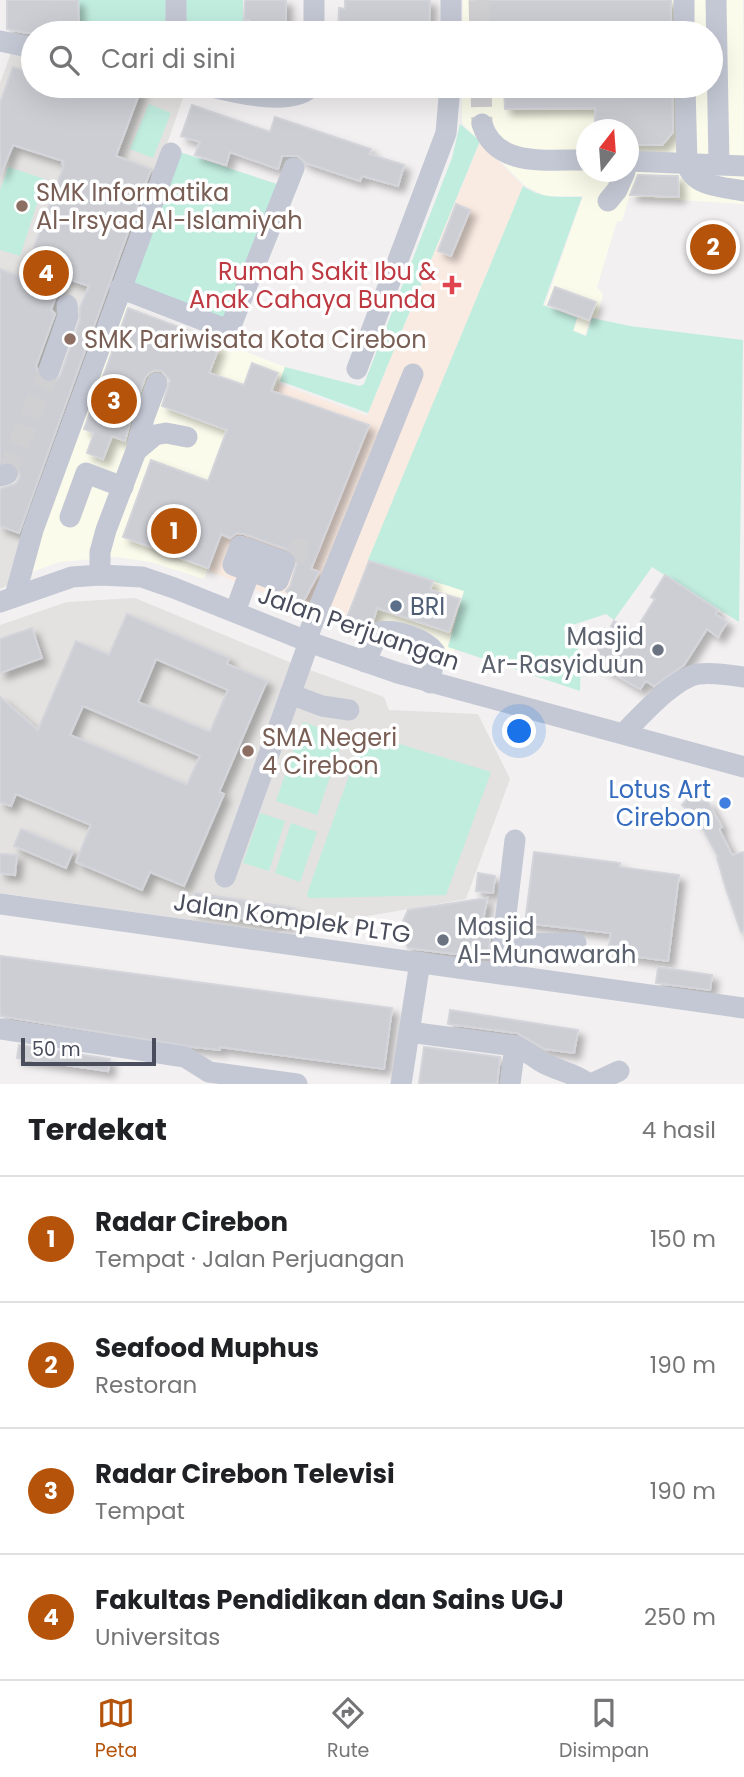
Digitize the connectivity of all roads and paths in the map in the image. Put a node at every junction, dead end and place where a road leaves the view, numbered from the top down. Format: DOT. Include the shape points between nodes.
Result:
graph roads {
  1 [pos="176,0"];
  2 [pos="314,0"];
  3 [pos="451,0"];
  4 [pos="684,0"];
  5 [pos="716,0"];
  6 [pos="176,21"];
  7 [pos="314,21"];
  8 [pos="451,21"];
  9 [pos="684,21"];
  10 [pos="716,21"];
  11 [pos="0,41"];
  12 [pos="21,45"];
  13 [pos="449,98"];
  14 [pos="685,98"];
  15 [pos="718,98"];
  16 [pos="482,124"];
  17 [pos="171,153"];
  18 [pos="576,160"];
  19 [pos="639,162"];
  20 [pos="687,163"];
  21 [pos="719,165"];
  22 [pos="744,166"];
  23 [pos="294,168"];
  24 [pos="621,182"];
  25 [pos="744,191"];
  26 [pos="608,201"];
  27 [pos="120,288"];
  28 [pos="67,305"];
  29 [pos="356,369"];
  30 [pos="48,370"];
  31 [pos="414,374"];
  32 [pos="157,383"];
  33 [pos="187,437"];
  34 [pos="136,450"];
  35 [pos="123,486"];
  36 [pos="70,517"];
  37 [pos="290,562"];
  38 [pos="100,575"];
  39 [pos="8,599"];
  40 [pos="235,612"];
  41 [pos="308,641"];
  42 [pos="365,662"];
  43 [pos="744,677"];
  44 [pos="430,683"];
  45 [pos="290,694"];
  46 [pos="349,710"];
  47 [pos="624,733"];
  48 [pos="744,767"];
  49 [pos="515,840"];
  50 [pos="225,877"];
  51 [pos="0,904"];
  52 [pos="576,943"];
  53 [pos="503,944"];
  54 [pos="420,962"];
  55 [pos="499,973"];
  56 [pos="744,1008"];
  57 [pos="0,1029"];
  58 [pos="409,1032"];
  59 [pos="515,1046"];
  60 [pos="619,1071"];
  61 [pos="297,1084"];
  62 [pos="401,1084"];
  63 [pos="510,1084"];
  64 [pos="590,1084"];
  1 -- 6 [label="street"];
  2 -- 7 [label="street"];
  3 -- 8 [label="street"];
  4 -- 9 [label="street"];
  5 -- 10 [label="street"];
  11 -- 12 [label="street"];
  13 -- 29 [label="street" via="446,133"];
  14 -- 20 [label="street"];
  15 -- 21 [label="street"];
  16 -- 18 [label="street" via="493,144 514,158"];
  17 -- 27 [label="street"];
  19 -- 20 [label="street"];
  20 -- 21 [label="street"];
  20 -- 25 [label="street" via="689,172 701,181"];
  21 -- 22 [label="street"];
  23 -- 27 [label="street" via="228,327"];
  24 -- 26 [label="street"];
  27 -- 39 [label="street"];
  28 -- 30 [label="street" via="68,316"];
  31 -- 41 [label="street" via="326,559"];
  32 -- 34 [label="street"];
  33 -- 34 [label="street" via="155,435"];
  34 -- 35 [label="street"];
  35 -- 36 [label="street" via="86,473"];
  35 -- 38 [label="street" via="100,552"];
  37 -- 40 [label="street" via="240,546 233,565 250,571"];
  38 -- 39 [label="street, Jalan Perjuangan" via="72,577"];
  38 -- 40 [label="street, Jalan Perjuangan" via="142,578"];
  40 -- 41 [label="street, Jalan Perjuangan"];
  41 -- 42 [label="street, Jalan Perjuangan"];
  41 -- 45 [label="street"];
  42 -- 44 [label="street, Jalan Perjuangan"];
  42 -- 44 [label="street" via="379,632 422,641 435,652"];
  43 -- 47 [label="street" via="688,677"];
  44 -- 47 [label="street, Jalan Perjuangan"];
  45 -- 46 [label="street"];
  45 -- 50 [label="street"];
  47 -- 48 [label="street, Jalan Perjuangan"];
  49 -- 53 [label="street"];
  51 -- 54 [label="street, Jalan Komplek PLTG"];
  52 -- 53 [label="street"];
  53 -- 55 [label="street"];
  54 -- 55 [label="street, Jalan Komplek PLTG"];
  54 -- 58 [label="street"];
  55 -- 56 [label="street, Jalan Komplek PLTG"];
  57 -- 61 [label="street" via="185,1057 209,1072"];
  58 -- 59 [label="street"];
  58 -- 62 [label="street"];
  59 -- 63 [label="street"];
  59 -- 64 [label="street"];
  60 -- 64 [label="street"];
}
